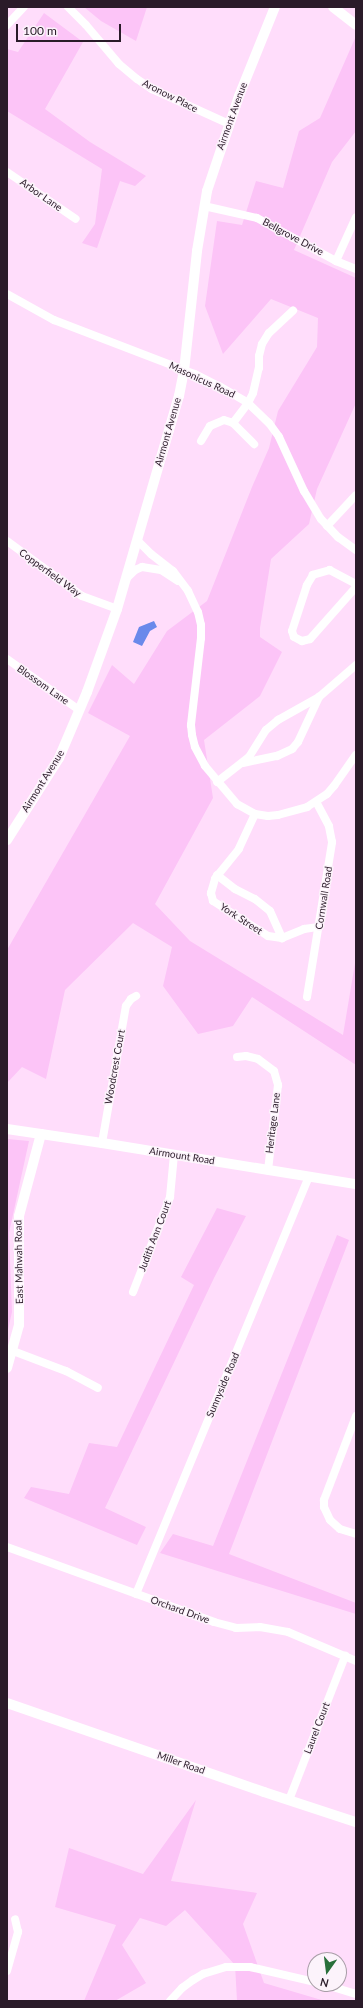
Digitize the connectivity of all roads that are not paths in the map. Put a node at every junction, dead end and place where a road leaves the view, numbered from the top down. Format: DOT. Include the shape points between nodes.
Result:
graph roads {
  1 [pos="24,7"];
  2 [pos="68,7"];
  3 [pos="275,7"];
  4 [pos="333,7"];
  5 [pos="7,25"];
  6 [pos="356,25"];
  7 [pos="229,124"];
  8 [pos="7,172"];
  9 [pos="204,206"];
  10 [pos="356,217"];
  11 [pos="76,219"];
  12 [pos="336,261"];
  13 [pos="356,269"];
  14 [pos="7,294"];
  15 [pos="293,311"];
  16 [pos="184,371"];
  17 [pos="248,403"];
  18 [pos="234,423"];
  19 [pos="201,441"];
  20 [pos="254,444"];
  21 [pos="356,495"];
  22 [pos="328,526"];
  23 [pos="137,540"];
  24 [pos="7,541"];
  25 [pos="356,550"];
  26 [pos="125,580"];
  27 [pos="182,584"];
  28 [pos="356,584"];
  29 [pos="356,587"];
  30 [pos="117,610"];
  31 [pos="7,659"];
  32 [pos="356,665"];
  33 [pos="319,697"];
  34 [pos="79,710"];
  35 [pos="356,755"];
  36 [pos="243,763"];
  37 [pos="217,782"];
  38 [pos="316,802"];
  39 [pos="255,814"];
  40 [pos="7,840"];
  41 [pos="217,874"];
  42 [pos="319,927"];
  43 [pos="282,938"];
  44 [pos="136,996"];
  45 [pos="307,997"];
  46 [pos="237,1056"];
  47 [pos="7,1130"];
  48 [pos="41,1134"];
  49 [pos="102,1143"];
  50 [pos="174,1155"];
  51 [pos="268,1170"];
  52 [pos="309,1176"];
  53 [pos="356,1184"];
  54 [pos="133,1292"];
  55 [pos="13,1351"];
  56 [pos="7,1368"];
  57 [pos="98,1388"];
  58 [pos="356,1416"];
  59 [pos="356,1534"];
  60 [pos="7,1546"];
  61 [pos="136,1594"];
  62 [pos="345,1656"];
  63 [pos="356,1661"];
  64 [pos="7,1703"];
  65 [pos="289,1800"];
  66 [pos="356,1822"];
  67 [pos="15,1919"];
  68 [pos="7,1971"];
  69 [pos="307,1980"];
  70 [pos="170,2001"];
  1 -- 5 [label="street"];
  2 -- 7 [label="street, Aronow Place" via="119,64 137,79 158,92"];
  3 -- 7 [label="street, Airmont Avenue"];
  4 -- 6 [label="street"];
  7 -- 9 [label="street, Airmont Avenue"];
  8 -- 11 [label="street, Arbor Lane"];
  9 -- 12 [label="street, Bellgrove Drive" via="257,218"];
  9 -- 16 [label="street, Airmont Avenue"];
  10 -- 12 [label="street"];
  12 -- 13 [label="street, Bellgrove Drive"];
  14 -- 16 [label="street, Masonicus Road" via="54,320"];
  15 -- 17 [label="street" via="269,333 262,344 257,381"];
  16 -- 17 [label="street, Masonicus Road" via="220,386"];
  16 -- 23 [label="street, Airmont Avenue"];
  17 -- 18 [label="street"];
  17 -- 22 [label="street, Masonicus Road" via="269,423 279,437 311,504"];
  18 -- 19 [label="street" via="224,420 216,422 210,426"];
  18 -- 20 [label="street"];
  21 -- 22 [label="street"];
  22 -- 25 [label="street, Masonicus Road"];
  23 -- 26 [label="street, Airmont Avenue"];
  23 -- 27 [label="street" via="174,571"];
  24 -- 30 [label="street, Copperfield Way" via="82,596"];
  26 -- 27 [label="street" via="135,570 147,567 161,570"];
  26 -- 30 [label="street, Airmont Avenue"];
  27 -- 37 [label="street" via="193,601 201,625 192,736 200,757"];
  28 -- 29 [label="street" via="330,570 313,575 307,584 292,631 294,637 302,641 310,639"];
  30 -- 34 [label="street, Airmont Avenue"];
  31 -- 34 [label="street, Blossom Lane"];
  32 -- 33 [label="street"];
  33 -- 36 [label="street" via="278,720 266,730"];
  33 -- 36 [label="street" via="298,742 292,749 277,756"];
  34 -- 40 [label="street, Airmont Avenue" via="59,758"];
  35 -- 38 [label="street" via="343,776"];
  36 -- 37 [label="street"];
  37 -- 39 [label="street" via="237,804"];
  38 -- 39 [label="street" via="278,815"];
  38 -- 42 [label="street, Cornwall Road" via="329,826 332,842"];
  39 -- 41 [label="street, York Street" via="239,849"];
  41 -- 43 [label="street" via="235,889 255,898 270,911"];
  41 -- 43 [label="street, York Street" via="211,893 213,901 268,936"];
  42 -- 43 [label="street" via="304,929"];
  42 -- 45 [label="street, Cornwall Road"];
  44 -- 49 [label="street, Woodcrest Court" via="126,1006"];
  46 -- 51 [label="street, Heritage Lane" via="258,1059 274,1071 278,1085"];
  47 -- 48 [label="street, Airmount Road"];
  48 -- 49 [label="street, Airmount Road"];
  48 -- 55 [label="street, East Mahwah Road" via="18,1216 19,1325"];
  49 -- 50 [label="street, Airmount Road"];
  50 -- 51 [label="street, Airmount Road"];
  50 -- 54 [label="street, Judith Ann Court" via="170,1197"];
  51 -- 52 [label="street, Airmount Road"];
  52 -- 53 [label="street, Airmount Road"];
  52 -- 61 [label="street, Sunnyside Road"];
  55 -- 56 [label="street, East Mahwah Road"];
  55 -- 57 [label="street" via="66,1371"];
  58 -- 59 [label="street" via="324,1500 324,1507 330,1520 340,1529"];
  60 -- 61 [label="street, Orchard Drive"];
  61 -- 62 [label="street, Orchard Drive" via="225,1626 288,1632"];
  62 -- 63 [label="street, Orchard Drive"];
  62 -- 65 [label="street, Laurel Court"];
  64 -- 65 [label="street, Miller Road"];
  65 -- 66 [label="street, Miller Road"];
  67 -- 68 [label="street" via="18,1932"];
  69 -- 70 [label="street" via="250,1967 226,1967 193,1980"];
}
